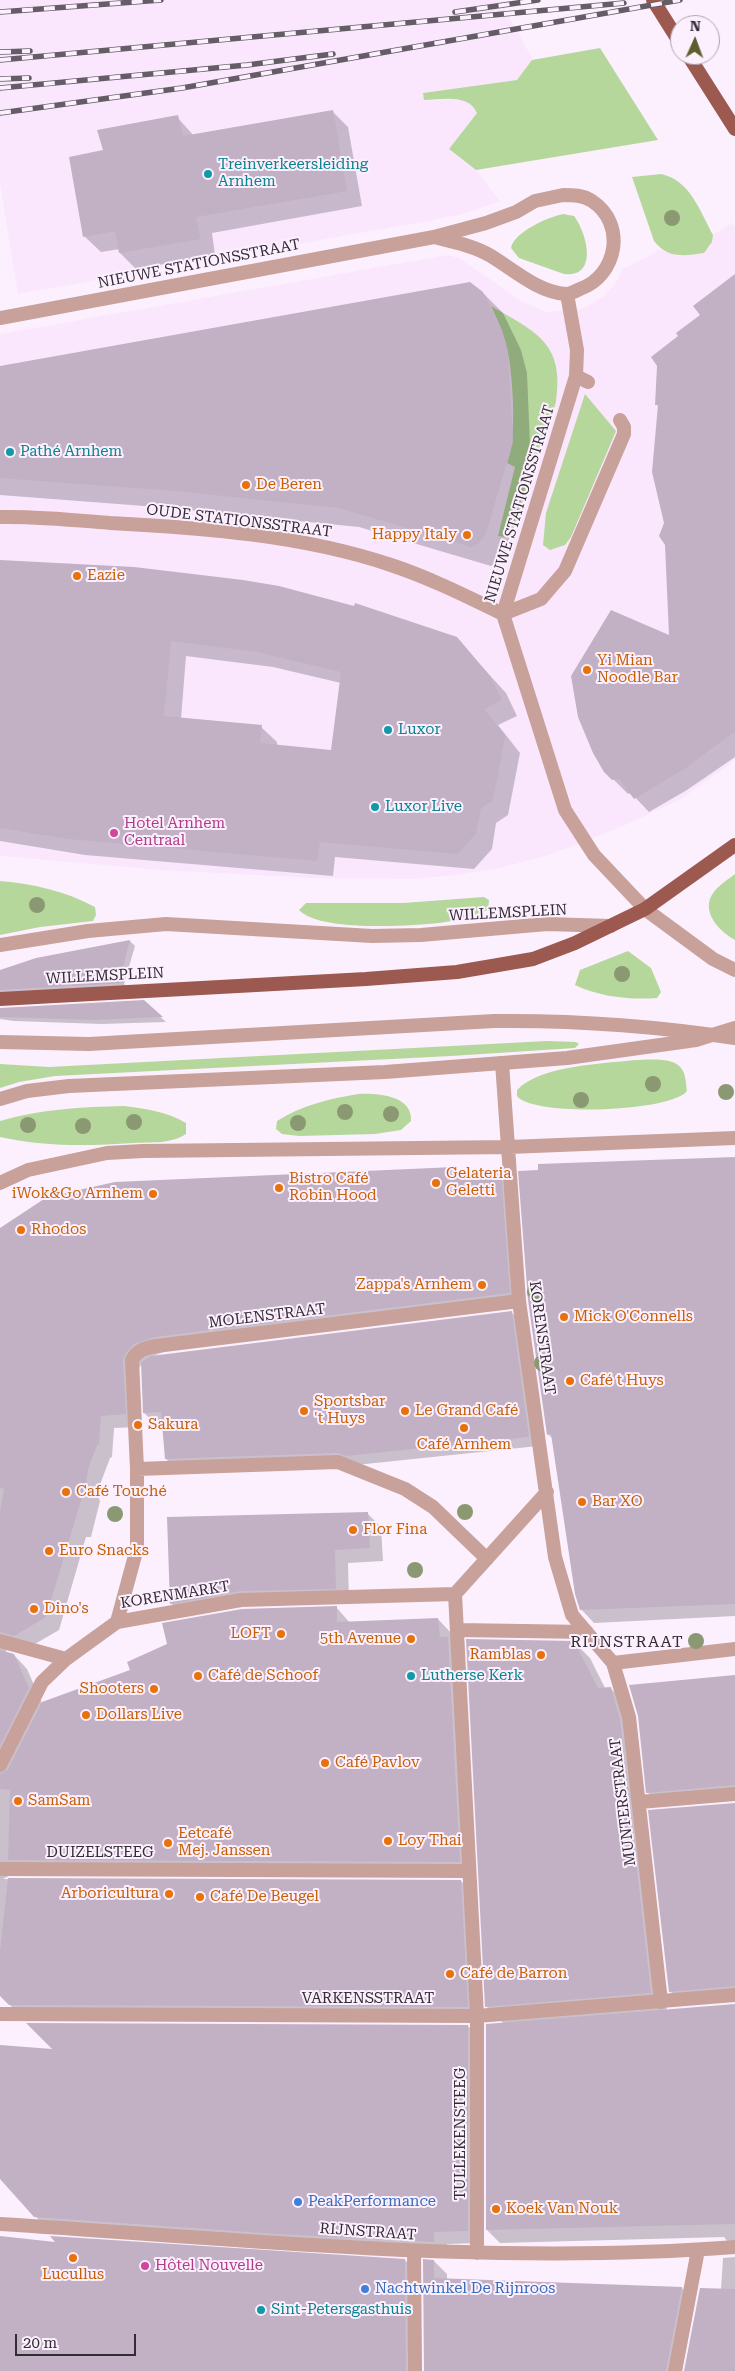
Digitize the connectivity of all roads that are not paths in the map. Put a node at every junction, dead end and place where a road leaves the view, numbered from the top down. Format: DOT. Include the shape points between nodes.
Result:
graph roads {
  1 [pos="653,0"];
  2 [pos="670,27"];
  3 [pos="694,65"];
  4 [pos="735,129"];
  5 [pos="434,237"];
  6 [pos="567,294"];
  7 [pos="0,318"];
  8 [pos="620,420"];
  9 [pos="0,517"];
  10 [pos="503,614"];
  11 [pos="735,845"];
  12 [pos="645,909"];
  13 [pos="611,926"];
  14 [pos="0,945"];
  15 [pos="735,970"];
  16 [pos="0,999"];
  17 [pos="735,1028"];
  18 [pos="717,1035"];
  19 [pos="735,1038"];
  20 [pos="0,1042"];
  21 [pos="502,1063"];
  22 [pos="0,1099"];
  23 [pos="735,1138"];
  24 [pos="509,1147"];
  25 [pos="0,1183"];
  26 [pos="519,1301"];
  27 [pos="137,1469"];
  28 [pos="547,1492"];
  29 [pos="486,1559"];
  30 [pos="455,1594"];
  31 [pos="572,1614"];
  32 [pos="117,1622"];
  33 [pos="457,1630"];
  34 [pos="587,1632"];
  35 [pos="0,1641"];
  36 [pos="735,1649"];
  37 [pos="66,1659"];
  38 [pos="613,1663"];
  39 [pos="0,1765"];
  40 [pos="735,1794"];
  41 [pos="640,1802"];
  42 [pos="0,1869"];
  43 [pos="469,1871"];
  44 [pos="735,1995"];
  45 [pos="661,2002"];
  46 [pos="0,2014"];
  47 [pos="477,2016"];
  48 [pos="0,2224"];
  49 [pos="735,2248"];
  50 [pos="698,2250"];
  51 [pos="414,2251"];
  52 [pos="477,2253"];
  53 [pos="414,2371"];
  54 [pos="675,2371"];
  1 -- 2 [label="main road"];
  3 -- 4 [label="main road"];
  5 -- 6 [label="street, NIEUWE STATIONSSTRAAT" via="464,244 544,288"];
  5 -- 6 [label="street, NIEUWE STATIONSSTRAAT" via="486,223 550,197 578,195 592,201 606,214 611,224 613,251 604,274 595,283"];
  5 -- 7 [label="street, NIEUWE STATIONSSTRAAT"];
  6 -- 10 [label="street, NIEUWE STATIONSSTRAAT" via="582,379"];
  8 -- 10 [label="street, NIEUWE STATIONSSTRAAT" via="624,434 565,570 541,599"];
  9 -- 10 [label="street, OUDE STATIONSSTRAAT" via="173,526 340,550 392,565"];
  10 -- 12 [label="street" via="565,810 594,855"];
  11 -- 12 [label="main road"];
  12 -- 13 [label="main road"];
  12 -- 15 [label="street" via="713,959"];
  13 -- 14 [label="street, WILLEMSPLEIN" via="547,924 372,936 166,924 88,931"];
  13 -- 16 [label="main road, WILLEMSPLEIN" via="533,959 457,972"];
  17 -- 18 [label="street"];
  18 -- 19 [label="street"];
  18 -- 20 [label="street" via="637,1025 521,1021 89,1044"];
  18 -- 21 [label="street" via="573,1057"];
  21 -- 22 [label="street" via="69,1086 27,1091"];
  21 -- 24 [label="street, KORENSTRAAT"];
  23 -- 24 [label="street"];
  24 -- 25 [label="street" via="134,1151 107,1153 28,1170"];
  24 -- 26 [label="street, KORENSTRAAT"];
  26 -- 27 [label="street, MOLENSTRAAT" via="140,1350 132,1360"];
  26 -- 28 [label="street, KORENSTRAAT"];
  27 -- 29 [label="street" via="338,1462 398,1486 433,1507"];
  27 -- 32 [label="street, KORENMARKT" via="137,1548"];
  28 -- 29 [label="street"];
  28 -- 31 [label="street, KORENSTRAAT" via="555,1557"];
  29 -- 30 [label="street"];
  30 -- 32 [label="street, KORENMARKT" via="241,1600"];
  30 -- 33 [label="street, TULLEKENSTEEG"];
  31 -- 34 [label="street, MUNTERSTRAAT"];
  32 -- 37 [label="street"];
  33 -- 34 [label="street"];
  33 -- 43 [label="street, TULLEKENSTEEG"];
  34 -- 38 [label="street, MUNTERSTRAAT"];
  35 -- 37 [label="street"];
  36 -- 38 [label="street"];
  37 -- 39 [label="street" via="42,1682"];
  38 -- 41 [label="street, MUNTERSTRAAT" via="629,1717"];
  40 -- 41 [label="street"];
  41 -- 45 [label="street, MUNTERSTRAAT"];
  42 -- 43 [label="street, DUIZELSTEEG"];
  43 -- 47 [label="street, TULLEKENSTEEG"];
  44 -- 45 [label="street, VARKENSSTRAAT"];
  45 -- 47 [label="street, VARKENSSTRAAT"];
  46 -- 47 [label="street, VARKENSSTRAAT"];
  47 -- 52 [label="street, TULLEKENSTEEG"];
  48 -- 51 [label="street, RIJNSTRAAT"];
  49 -- 50 [label="street, RIJNSTRAAT"];
  50 -- 52 [label="street, RIJNSTRAAT" via="582,2255"];
  50 -- 54 [label="street"];
  51 -- 52 [label="street, RIJNSTRAAT"];
  51 -- 53 [label="street"];
}
